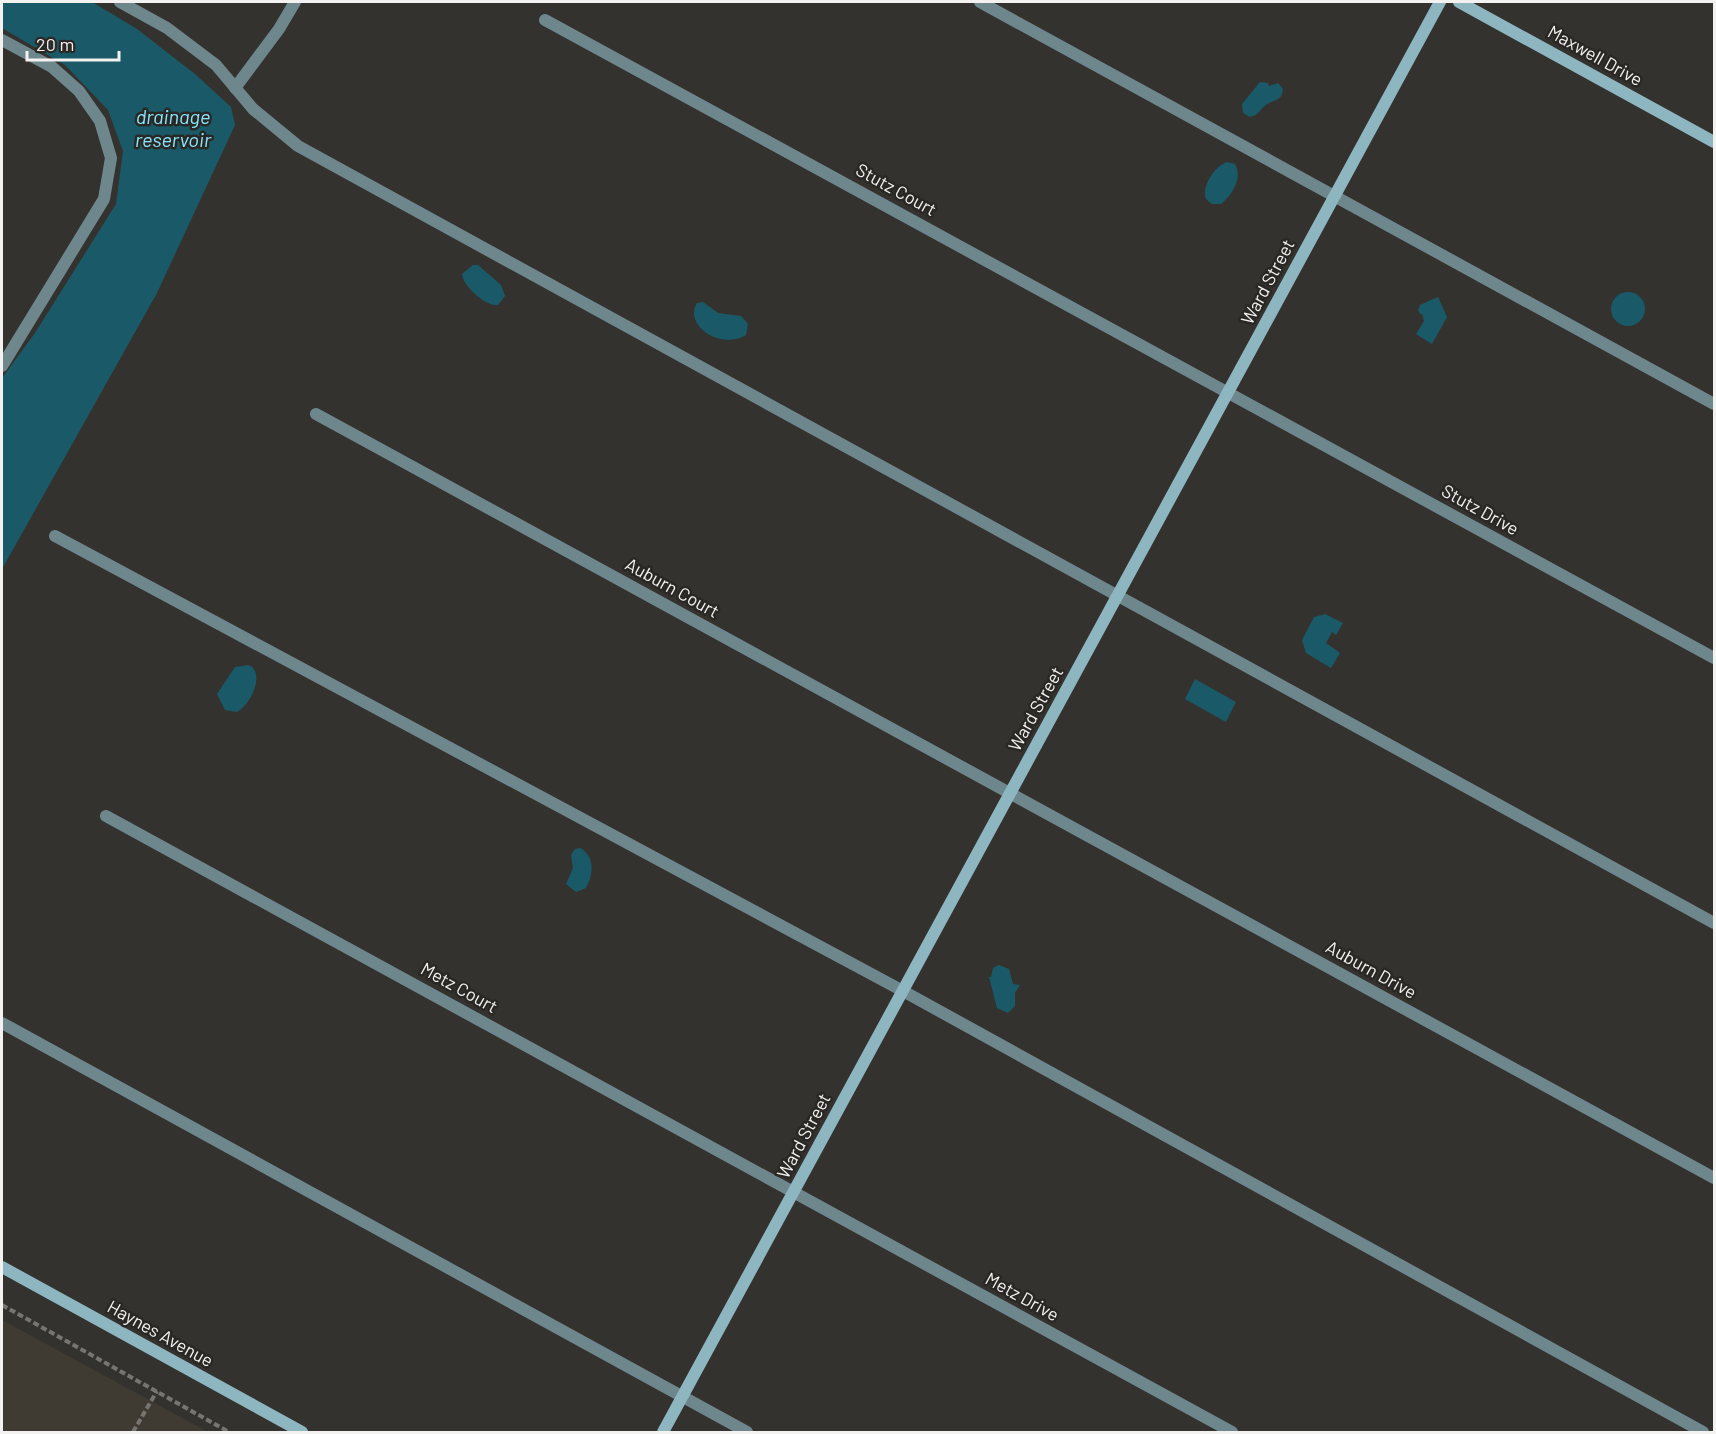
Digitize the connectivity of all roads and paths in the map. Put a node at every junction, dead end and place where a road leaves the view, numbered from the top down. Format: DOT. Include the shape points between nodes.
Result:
graph roads {
  1 [pos="120,2"];
  2 [pos="295,2"];
  3 [pos="980,2"];
  4 [pos="1440,2"];
  5 [pos="1459,2"];
  6 [pos="545,20"];
  7 [pos="2,40"];
  8 [pos="235,88"];
  9 [pos="1714,142"];
  10 [pos="1335,196"];
  11 [pos="2,366"];
  12 [pos="1229,392"];
  13 [pos="1714,404"];
  14 [pos="316,414"];
  15 [pos="55,536"];
  16 [pos="1118,595"];
  17 [pos="1714,658"];
  18 [pos="1010,794"];
  19 [pos="106,816"];
  20 [pos="1714,923"];
  21 [pos="903,991"];
  22 [pos="2,1023"];
  23 [pos="1714,1178"];
  24 [pos="794,1192"];
  25 [pos="2,1267"];
  26 [pos="2,1305"];
  27 [pos="157,1391"];
  28 [pos="682,1397"];
  29 [pos="134,1432"];
  30 [pos="229,1432"];
  31 [pos="302,1432"];
  32 [pos="663,1432"];
  33 [pos="747,1432"];
  34 [pos="1232,1432"];
  35 [pos="1702,1432"];
  1 -- 8 [label="street" via="167,28 216,65"];
  2 -- 8 [label="street"];
  3 -- 10 [label="street"];
  4 -- 10 [label="street, Ward Street"];
  5 -- 9 [label="street, Maxwell Drive"];
  6 -- 12 [label="street, Stutz Court"];
  7 -- 11 [label="street" via="52,67 80,91 100,121 111,158 104,199"];
  8 -- 16 [label="street" via="253,109 298,146"];
  10 -- 12 [label="street, Ward Street"];
  10 -- 13 [label="street"];
  12 -- 16 [label="street, Ward Street"];
  12 -- 17 [label="street, Stutz Drive"];
  14 -- 18 [label="street, Auburn Court"];
  15 -- 21 [label="street"];
  16 -- 18 [label="street, Ward Street"];
  16 -- 20 [label="street"];
  18 -- 21 [label="street, Ward Street"];
  18 -- 23 [label="street, Auburn Drive"];
  19 -- 24 [label="street, Metz Court"];
  21 -- 24 [label="street, Ward Street"];
  21 -- 35 [label="street"];
  22 -- 28 [label="street"];
  24 -- 28 [label="street, Ward Street"];
  24 -- 34 [label="street, Metz Drive"];
  25 -- 31 [label="street, Haynes Avenue"];
  26 -- 27 [label="path"];
  27 -- 29 [label="path"];
  27 -- 30 [label="path"];
  28 -- 32 [label="street, Ward Street"];
  28 -- 33 [label="street"];
}
